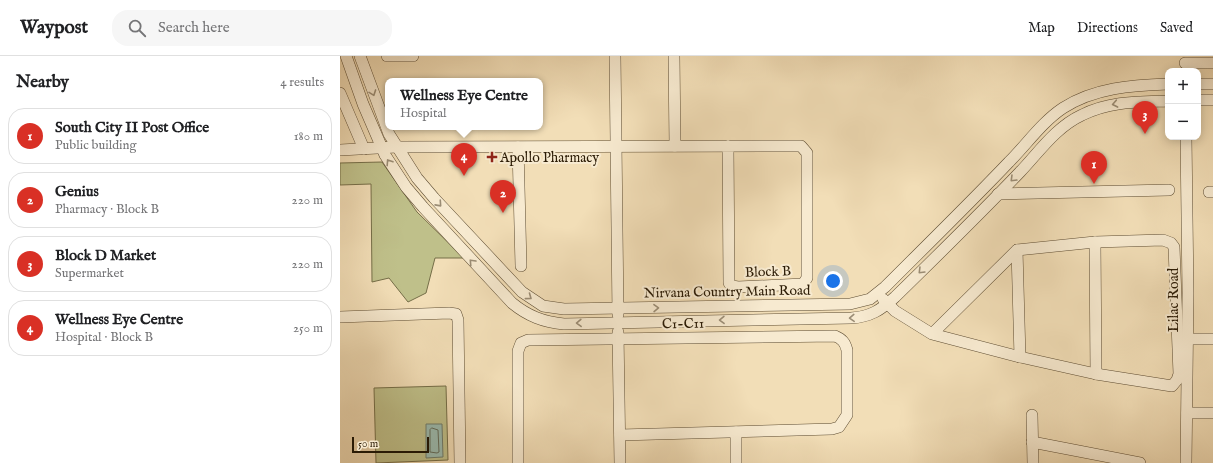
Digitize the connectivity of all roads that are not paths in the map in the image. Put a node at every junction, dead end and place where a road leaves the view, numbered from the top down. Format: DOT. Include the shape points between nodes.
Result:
graph roads {
  1 [pos="346,56"];
  2 [pos="360,56"];
  3 [pos="387,56"];
  4 [pos="413,56"];
  5 [pos="615,56"];
  6 [pos="674,56"];
  7 [pos="1185,63"];
  8 [pos="1213,63"];
  9 [pos="1165,84"];
  10 [pos="1201,84"];
  11 [pos="1213,84"];
  12 [pos="340,93"];
  13 [pos="1201,100"];
  14 [pos="1213,100"];
  15 [pos="1165,101"];
  16 [pos="385,123"];
  17 [pos="388,130"];
  18 [pos="1186,140"];
  19 [pos="518,146"];
  20 [pos="616,146"];
  21 [pos="675,146"];
  22 [pos="728,146"];
  23 [pos="396,147"];
  24 [pos="382,148"];
  25 [pos="364,149"];
  26 [pos="340,150"];
  27 [pos="1169,190"];
  28 [pos="998,194"];
  29 [pos="1095,242"];
  30 [pos="1017,250"];
  31 [pos="521,266"];
  32 [pos="878,294"];
  33 [pos="887,304"];
  34 [pos="618,308"];
  35 [pos="340,317"];
  36 [pos="618,330"];
  37 [pos="932,334"];
  38 [pos="1213,338"];
  39 [pos="1188,339"];
  40 [pos="1020,357"];
  41 [pos="1096,374"];
  42 [pos="1187,413"];
  43 [pos="1213,413"];
  44 [pos="1032,415"];
  45 [pos="736,432"];
  46 [pos="620,435"];
  47 [pos="1032,442"];
  48 [pos="1102,460"];
  49 [pos="460,463"];
  50 [pos="518,463"];
  51 [pos="620,463"];
  52 [pos="736,463"];
  53 [pos="1033,463"];
  54 [pos="1140,463"];
  55 [pos="1186,463"];
  1 -- 24 [label="street"];
  2 -- 16 [label="street, Nirvana Country Main Road, one-way"];
  3 -- 4 [label="street"];
  5 -- 20 [label="street"];
  6 -- 21 [label="street"];
  7 -- 8 [label="street"];
  9 -- 32 [label="street, Nirvana Country Main Road" via="1139,85 1104,91 1063,108 1037,131 1010,162"];
  10 -- 11 [label="street"];
  12 -- 25 [label="street"];
  13 -- 14 [label="street"];
  15 -- 28 [label="street, Nirvana Country Main Road, one-way" via="1122,102 1095,109 1071,120"];
  17 -- 23 [label="street, Nirvana Country Main Road, one-way"];
  18 -- 39 [label="street, Lilac Road"];
  19 -- 20 [label="street, Block B"];
  19 -- 23 [label="street, Block B"];
  19 -- 31 [label="street"];
  20 -- 21 [label="street, Block B"];
  20 -- 34 [label="street"];
  21 -- 22 [label="street, Block B"];
  22 -- 22 [label="street, Block B" via="796,145 806,150 807,278 803,284 738,287 729,283"];
  23 -- 24 [label="street, Block B"];
  23 -- 34 [label="street, Nirvana Country Main Road, one-way" via="434,198 511,282 532,300 553,308"];
  24 -- 25 [label="street, Block B"];
  36 -- 24 [label="street, Nirvana Country Main Road, one-way" via="550,323 524,313 500,292 423,207 406,187"];
  25 -- 26 [label="street, Block B"];
  27 -- 28 [label="street"];
  28 -- 33 [label="street, Nirvana Country Main Road, one-way"];
  29 -- 30 [label="street"];
  29 -- 41 [label="street"];
  29 -- 41 [label="street" via="1162,240 1174,247 1179,374 1175,384 1168,387"];
  30 -- 37 [label="street"];
  30 -- 40 [label="street"];
  32 -- 33 [label="street"];
  34 -- 32 [label="street, Nirvana Country Main Road, one-way" via="850,304 864,302"];
  33 -- 36 [label="street, Nirvana Country Main Road, one-way" via="869,315 851,318"];
  33 -- 37 [label="street"];
  34 -- 36 [label="street"];
  35 -- 49 [label="street" via="456,314"];
  36 -- 45 [label="street, C1-C11" via="835,336 842,339 847,350 847,415 839,427"];
  36 -- 46 [label="street"];
  36 -- 50 [label="street, C1-C11" via="528,340 522,344 518,351"];
  37 -- 40 [label="street"];
  38 -- 39 [label="street"];
  39 -- 42 [label="street, Lilac Road"];
  40 -- 41 [label="street"];
  42 -- 43 [label="street"];
  42 -- 55 [label="street, Lilac Road"];
  44 -- 47 [label="street"];
  45 -- 46 [label="street"];
  45 -- 52 [label="street"];
  46 -- 51 [label="street"];
  47 -- 48 [label="street"];
  47 -- 53 [label="street"];
  48 -- 54 [label="street"];
}
